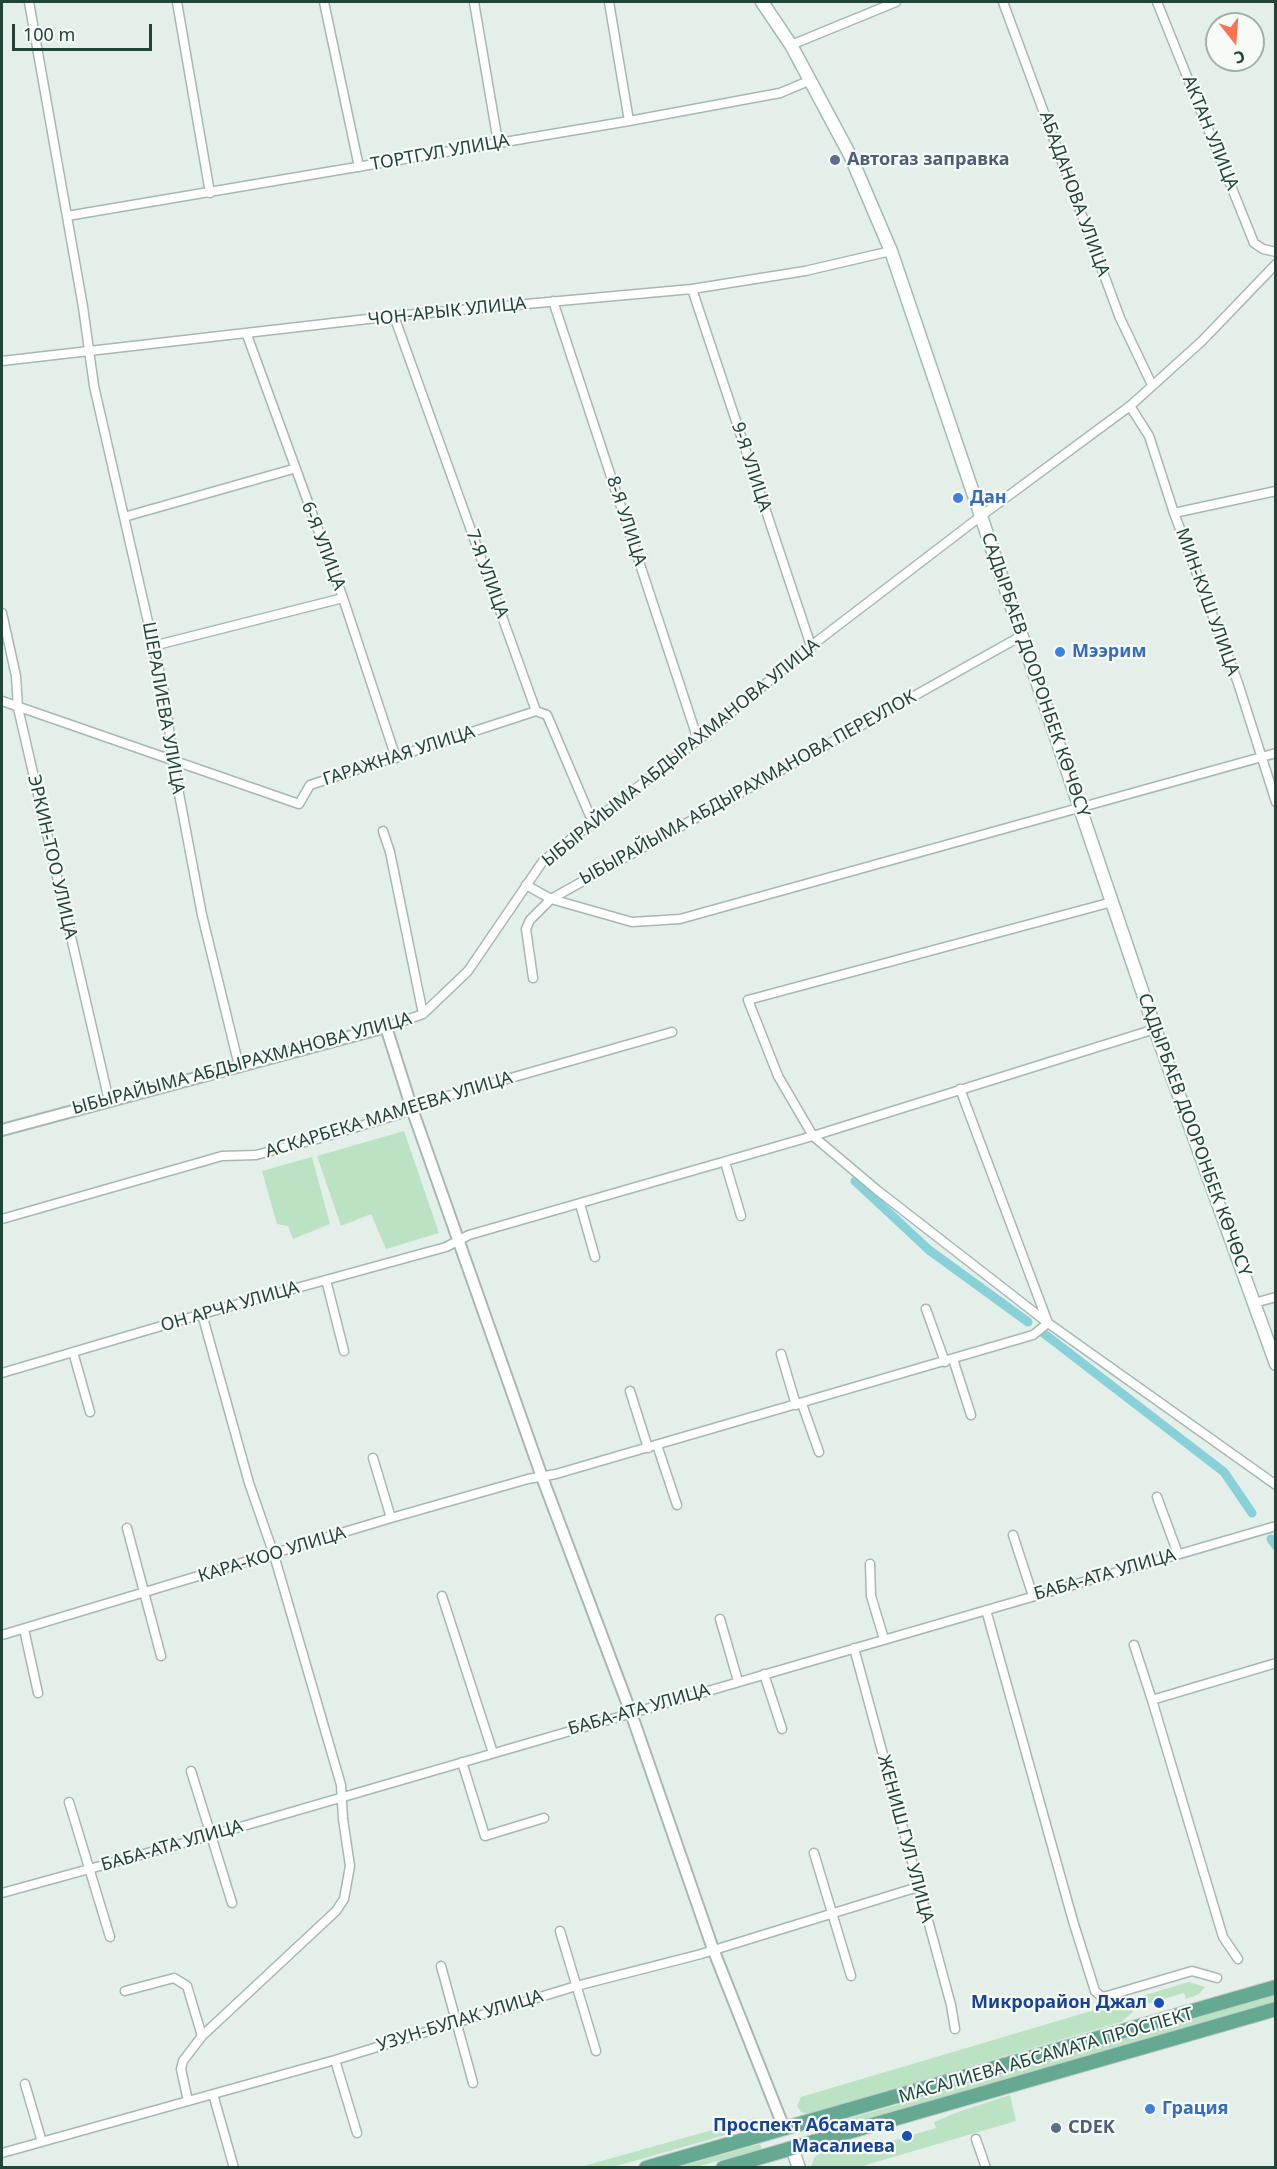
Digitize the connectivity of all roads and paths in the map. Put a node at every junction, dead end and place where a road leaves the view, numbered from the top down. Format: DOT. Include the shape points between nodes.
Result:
graph roads {
  1 [pos="29,2"];
  2 [pos="177,2"];
  3 [pos="324,2"];
  4 [pos="474,2"];
  5 [pos="609,2"];
  6 [pos="762,2"];
  7 [pos="896,2"];
  8 [pos="1003,2"];
  9 [pos="1156,2"];
  10 [pos="791,45"];
  11 [pos="811,81"];
  12 [pos="629,121"];
  13 [pos="498,142"];
  14 [pos="359,167"];
  15 [pos="210,194"];
  16 [pos="67,216"];
  17 [pos="891,251"];
  18 [pos="1275,252"];
  19 [pos="1275,264"];
  20 [pos="692,289"];
  21 [pos="553,301"];
  22 [pos="394,316"];
  23 [pos="246,334"];
  24 [pos="89,350"];
  25 [pos="2,361"];
  26 [pos="1152,384"];
  27 [pos="1130,406"];
  28 [pos="293,469"];
  29 [pos="1275,491"];
  30 [pos="1174,513"];
  31 [pos="981,516"];
  32 [pos="124,517"];
  33 [pos="343,598"];
  34 [pos="2,613"];
  35 [pos="1023,635"];
  36 [pos="153,646"];
  37 [pos="811,646"];
  38 [pos="2,701"];
  39 [pos="18,708"];
  40 [pos="536,711"];
  41 [pos="698,740"];
  42 [pos="1275,753"];
  43 [pos="396,758"];
  44 [pos="1259,758"];
  45 [pos="173,762"];
  46 [pos="1275,802"];
  47 [pos="1080,808"];
  48 [pos="593,823"];
  49 [pos="383,831"];
  50 [pos="526,885"];
  51 [pos="552,899"];
  52 [pos="1112,902"];
  53 [pos="532,978"];
  54 [pos="423,1014"];
  55 [pos="386,1027"];
  56 [pos="1155,1029"];
  57 [pos="672,1032"];
  58 [pos="239,1066"];
  59 [pos="960,1089"];
  60 [pos="109,1101"];
  61 [pos="412,1109"];
  62 [pos="2,1130"];
  63 [pos="813,1136"];
  64 [pos="725,1162"];
  65 [pos="580,1204"];
  66 [pos="741,1216"];
  67 [pos="2,1220"];
  68 [pos="458,1241"];
  69 [pos="596,1257"];
  70 [pos="326,1280"];
  71 [pos="1275,1297"];
  72 [pos="1254,1303"];
  73 [pos="926,1309"];
  74 [pos="202,1314"];
  75 [pos="1048,1323"];
  76 [pos="344,1351"];
  77 [pos="73,1352"];
  78 [pos="781,1354"];
  79 [pos="949,1360"];
  80 [pos="1275,1364"];
  81 [pos="2,1373"];
  82 [pos="630,1391"];
  83 [pos="799,1404"];
  84 [pos="90,1412"];
  85 [pos="971,1415"];
  86 [pos="653,1447"];
  87 [pos="819,1452"];
  88 [pos="373,1458"];
  89 [pos="542,1477"];
  90 [pos="1275,1485"];
  91 [pos="1157,1497"];
  92 [pos="677,1505"];
  93 [pos="391,1518"];
  94 [pos="1275,1526"];
  95 [pos="127,1528"];
  96 [pos="1013,1535"];
  97 [pos="1178,1554"];
  98 [pos="273,1555"];
  99 [pos="870,1564"];
  100 [pos="145,1592"];
  101 [pos="442,1596"];
  102 [pos="1033,1596"];
  103 [pos="986,1610"];
  104 [pos="720,1619"];
  105 [pos="24,1629"];
  106 [pos="2,1635"];
  107 [pos="884,1639"];
  108 [pos="1134,1645"];
  109 [pos="854,1648"];
  110 [pos="161,1656"];
  111 [pos="1275,1663"];
  112 [pos="764,1674"];
  113 [pos="738,1682"];
  114 [pos="38,1694"];
  115 [pos="1152,1700"];
  116 [pos="631,1713"];
  117 [pos="782,1729"];
  118 [pos="493,1753"];
  119 [pos="462,1762"];
  120 [pos="191,1772"];
  121 [pos="343,1797"];
  122 [pos="69,1802"];
  123 [pos="544,1818"];
  124 [pos="209,1836"];
  125 [pos="814,1853"];
  126 [pos="90,1869"];
  127 [pos="918,1887"];
  128 [pos="2,1893"];
  129 [pos="232,1903"];
  130 [pos="832,1913"];
  131 [pos="560,1931"];
  132 [pos="110,1937"];
  133 [pos="713,1949"];
  134 [pos="1238,1959"];
  135 [pos="441,1966"];
  136 [pos="851,1976"];
  137 [pos="1217,1978"];
  138 [pos="576,1986"];
  139 [pos="1275,1987"];
  140 [pos="125,1991"];
  141 [pos="1275,2008"];
  142 [pos="458,2023"];
  143 [pos="955,2030"];
  144 [pos="202,2036"];
  145 [pos="596,2051"];
  146 [pos="335,2060"];
  147 [pos="473,2083"];
  148 [pos="25,2084"];
  149 [pos="213,2094"];
  150 [pos="188,2101"];
  151 [pos="784,2128"];
  152 [pos="357,2133"];
  153 [pos="976,2139"];
  154 [pos="42,2142"];
  155 [pos="792,2148"];
  156 [pos="2,2153"];
  157 [pos="234,2168"];
  158 [pos="646,2168"];
  159 [pos="723,2168"];
  160 [pos="799,2168"];
  161 [pos="986,2168"];
  1 -- 16 [label="street, ШЕРАЛИЕВА УЛИЦА"];
  2 -- 15 [label="street"];
  3 -- 14 [label="street"];
  4 -- 13 [label="street"];
  5 -- 12 [label="street"];
  6 -- 10 [label="main road, САДЫРБАЕВ ДООРОНБЕК КӨЧӨСҮ"];
  7 -- 10 [label="street"];
  8 -- 26 [label="street, АБАДАНОВА УЛИЦА" via="1120,318"];
  9 -- 18 [label="street, АКТАН УЛИЦА" via="1254,243"];
  10 -- 11 [label="main road, САДЫРБАЕВ ДООРОНБЕК КӨЧӨСҮ"];
  11 -- 12 [label="street, ТОРТГУЛ УЛИЦА" via="780,93"];
  11 -- 17 [label="main road, САДЫРБАЕВ ДООРОНБЕК КӨЧӨСҮ" via="850,155"];
  12 -- 13 [label="street, ТОРТГУЛ УЛИЦА"];
  13 -- 14 [label="street, ТОРТГУЛ УЛИЦА"];
  14 -- 15 [label="street, ТОРТГУЛ УЛИЦА"];
  15 -- 16 [label="street, ТОРТГУЛ УЛИЦА"];
  16 -- 24 [label="street, ШЕРАЛИЕВА УЛИЦА"];
  17 -- 20 [label="street, ЧОН-АРЫК УЛИЦА" via="805,271"];
  17 -- 31 [label="main road, САДЫРБАЕВ ДООРОНБЕК КӨЧӨСҮ"];
  19 -- 26 [label="street, ЫБЫРАЙЫМА АБДЫРАХМАНОВА УЛИЦА" via="1202,341"];
  20 -- 21 [label="street, ЧОН-АРЫК УЛИЦА"];
  20 -- 37 [label="street, 9-Я УЛИЦА"];
  21 -- 22 [label="street, ЧОН-АРЫК УЛИЦА"];
  21 -- 41 [label="street, 8-Я УЛИЦА"];
  22 -- 23 [label="street, ЧОН-АРЫК УЛИЦА"];
  22 -- 40 [label="street, 7-Я УЛИЦА"];
  23 -- 24 [label="street, ЧОН-АРЫК УЛИЦА"];
  23 -- 28 [label="street, 6-Я УЛИЦА"];
  24 -- 25 [label="street, ЧОН-АРЫК УЛИЦА"];
  24 -- 32 [label="street, ШЕРАЛИЕВА УЛИЦА"];
  26 -- 27 [label="street, ЫБЫРАЙЫМА АБДЫРАХМАНОВА УЛИЦА"];
  27 -- 30 [label="street, МИН-КУШ УЛИЦА" via="1149,436"];
  27 -- 31 [label="street, ЫБЫРАЙЫМА АБДЫРАХМАНОВА УЛИЦА"];
  28 -- 32 [label="street"];
  28 -- 33 [label="street, 6-Я УЛИЦА"];
  29 -- 30 [label="street"];
  30 -- 44 [label="street, МИН-КУШ УЛИЦА" via="1238,683"];
  31 -- 35 [label="main road, САДЫРБАЕВ ДООРОНБЕК КӨЧӨСҮ"];
  31 -- 37 [label="street, ЫБЫРАЙЫМА АБДЫРАХМАНОВА УЛИЦА"];
  32 -- 36 [label="street, ШЕРАЛИЕВА УЛИЦА"];
  33 -- 36 [label="street"];
  33 -- 43 [label="street, 6-Я УЛИЦА"];
  34 -- 39 [label="street, ЭРКИН-ТОО УЛИЦА" via="16,676"];
  35 -- 47 [label="main road, САДЫРБАЕВ ДООРОНБЕК КӨЧӨСҮ"];
  35 -- 51 [label="street, ЫБЫРАЙЫМА АБДЫРАХМАНОВА ПЕРЕУЛОК"];
  36 -- 45 [label="street, ШЕРАЛИЕВА УЛИЦА" via="165,696"];
  37 -- 41 [label="street, ЫБЫРАЙЫМА АБДЫРАХМАНОВА УЛИЦА"];
  38 -- 39 [label="street, ГАРАЖНАЯ УЛИЦА"];
  39 -- 45 [label="street, ГАРАЖНАЯ УЛИЦА"];
  39 -- 60 [label="street, ЭРКИН-ТОО УЛИЦА"];
  40 -- 43 [label="street, ГАРАЖНАЯ УЛИЦА"];
  40 -- 48 [label="street, 7-Я УЛИЦА" via="547,715"];
  41 -- 48 [label="street, ЫБЫРАЙЫМА АБДЫРАХМАНОВА УЛИЦА"];
  42 -- 44 [label="street"];
  43 -- 45 [label="street, ГАРАЖНАЯ УЛИЦА" via="310,785 299,804 180,761"];
  44 -- 46 [label="street, МИН-КУШ УЛИЦА"];
  44 -- 47 [label="street"];
  45 -- 58 [label="street, ШЕРАЛИЕВА УЛИЦА" via="202,915"];
  47 -- 51 [label="street" via="680,919 632,922"];
  47 -- 52 [label="main road, САДЫРБАЕВ ДООРОНБЕК КӨЧӨСҮ"];
  48 -- 50 [label="street, ЫБЫРАЙЫМА АБДЫРАХМАНОВА УЛИЦА" via="543,861"];
  49 -- 54 [label="street"];
  50 -- 51 [label="street"];
  50 -- 54 [label="street, ЫБЫРАЙЫМА АБДЫРАХМАНОВА УЛИЦА" via="473,965"];
  51 -- 53 [label="street, ЫБЫРАЙЫМА АБДЫРАХМАНОВА ПЕРЕУЛОК" via="526,929"];
  52 -- 56 [label="main road, САДЫРБАЕВ ДООРОНБЕК КӨЧӨСҮ"];
  52 -- 63 [label="street" via="748,1000 778,1076"];
  54 -- 55 [label="street, ЫБЫРАЙЫМА АБДЫРАХМАНОВА УЛИЦА"];
  55 -- 58 [label="street, ЫБЫРАЙЫМА АБДЫРАХМАНОВА УЛИЦА"];
  55 -- 61 [label="street"];
  56 -- 59 [label="street, ОН АРЧА УЛИЦА"];
  56 -- 72 [label="main road, САДЫРБАЕВ ДООРОНБЕК КӨЧӨСҮ"];
  57 -- 61 [label="street, АСКАРБЕКА МАМЕЕВА УЛИЦА"];
  58 -- 60 [label="street, ЫБЫРАЙЫМА АБДЫРАХМАНОВА УЛИЦА"];
  59 -- 63 [label="street, ОН АРЧА УЛИЦА"];
  59 -- 75 [label="street"];
  60 -- 62 [label="street, ЫБЫРАЙЫМА АБДЫРАХМАНОВА УЛИЦА"];
  61 -- 67 [label="street, АСКАРБЕКА МАМЕЕВА УЛИЦА" via="256,1155 222,1156"];
  61 -- 68 [label="street"];
  63 -- 64 [label="street, ОН АРЧА УЛИЦА"];
  63 -- 75 [label="street"];
  64 -- 65 [label="street, ОН АРЧА УЛИЦА"];
  64 -- 66 [label="street"];
  65 -- 68 [label="street, ОН АРЧА УЛИЦА"];
  65 -- 69 [label="street"];
  68 -- 70 [label="street, ОН АРЧА УЛИЦА"];
  68 -- 89 [label="street"];
  70 -- 74 [label="street, ОН АРЧА УЛИЦА"];
  70 -- 76 [label="street"];
  71 -- 72 [label="street"];
  72 -- 80 [label="main road, САДЫРБАЕВ ДООРОНБЕК КӨЧӨСҮ"];
  73 -- 79 [label="street"];
  74 -- 77 [label="street, ОН АРЧА УЛИЦА"];
  74 -- 98 [label="street"];
  75 -- 79 [label="street, КАРА-КОО УЛИЦА" via="1034,1335"];
  75 -- 90 [label="street"];
  77 -- 81 [label="street, ОН АРЧА УЛИЦА"];
  77 -- 84 [label="street"];
  78 -- 83 [label="street"];
  79 -- 83 [label="street, КАРА-КОО УЛИЦА"];
  79 -- 85 [label="street"];
  82 -- 86 [label="street"];
  83 -- 86 [label="street, КАРА-КОО УЛИЦА"];
  83 -- 87 [label="street"];
  86 -- 89 [label="street, КАРА-КОО УЛИЦА"];
  86 -- 92 [label="street"];
  88 -- 93 [label="street"];
  89 -- 93 [label="street, КАРА-КОО УЛИЦА"];
  89 -- 116 [label="street"];
  91 -- 97 [label="street"];
  93 -- 98 [label="street, КАРА-КОО УЛИЦА"];
  94 -- 97 [label="street, БАБА-АТА УЛИЦА"];
  95 -- 100 [label="street"];
  96 -- 102 [label="street"];
  97 -- 102 [label="street, БАБА-АТА УЛИЦА"];
  98 -- 100 [label="street, КАРА-КОО УЛИЦА"];
  98 -- 121 [label="street"];
  99 -- 107 [label="street" via="871,1596"];
  100 -- 105 [label="street, КАРА-КОО УЛИЦА"];
  100 -- 110 [label="street"];
  101 -- 118 [label="street"];
  102 -- 103 [label="street, БАБА-АТА УЛИЦА"];
  103 -- 107 [label="street, БАБА-АТА УЛИЦА"];
  103 -- 137 [label="street" via="1095,1991 1107,1996 1192,1971"];
  104 -- 113 [label="street"];
  105 -- 106 [label="street, КАРА-КОО УЛИЦА"];
  105 -- 114 [label="street"];
  107 -- 109 [label="street, БАБА-АТА УЛИЦА"];
  108 -- 115 [label="street"];
  109 -- 112 [label="street, БАБА-АТА УЛИЦА"];
  109 -- 127 [label="street, ЖЕНИШ ГУЛ УЛИЦА"];
  111 -- 115 [label="street"];
  112 -- 113 [label="street, БАБА-АТА УЛИЦА"];
  112 -- 117 [label="street"];
  113 -- 116 [label="street, БАБА-АТА УЛИЦА"];
  115 -- 134 [label="street" via="1223,1937"];
  116 -- 118 [label="street, БАБА-АТА УЛИЦА"];
  116 -- 133 [label="street"];
  118 -- 119 [label="street, БАБА-АТА УЛИЦА"];
  119 -- 121 [label="street, БАБА-АТА УЛИЦА"];
  119 -- 123 [label="street" via="485,1836"];
  120 -- 124 [label="street"];
  121 -- 124 [label="street, БАБА-АТА УЛИЦА"];
  121 -- 144 [label="street" via="350,1866 344,1899 336,1911"];
  122 -- 126 [label="street"];
  124 -- 126 [label="street, БАБА-АТА УЛИЦА"];
  124 -- 129 [label="street"];
  125 -- 130 [label="street"];
  126 -- 128 [label="street, БАБА-АТА УЛИЦА"];
  126 -- 132 [label="street"];
  127 -- 130 [label="street, УЗУН-БУЛАК УЛИЦА"];
  127 -- 143 [label="street, ЖЕНИШ ГУЛ УЛИЦА"];
  130 -- 133 [label="street, УЗУН-БУЛАК УЛИЦА"];
  130 -- 136 [label="street"];
  131 -- 138 [label="street"];
  133 -- 138 [label="street, УЗУН-БУЛАК УЛИЦА"];
  133 -- 151 [label="street"];
  135 -- 142 [label="street"];
  138 -- 142 [label="street, УЗУН-БУЛАК УЛИЦА"];
  138 -- 145 [label="street"];
  139 -- 151 [label="main road, МАСАЛИЕВА АБСАМАТА ПРОСПЕКТ"];
  140 -- 144 [label="street" via="174,1978 187,1986"];
  141 -- 155 [label="main road, МАСАЛИЕВА АБСАМАТА ПРОСПЕКТ"];
  142 -- 146 [label="street, УЗУН-БУЛАК УЛИЦА"];
  142 -- 147 [label="street"];
  144 -- 150 [label="street" via="181,2069"];
  146 -- 149 [label="street, УЗУН-БУЛАК УЛИЦА"];
  146 -- 152 [label="street"];
  148 -- 154 [label="street"];
  149 -- 150 [label="street, УЗУН-БУЛАК УЛИЦА"];
  149 -- 157 [label="street"];
  150 -- 154 [label="street, УЗУН-БУЛАК УЛИЦА"];
  151 -- 155 [label="main road"];
  151 -- 158 [label="main road, МАСАЛИЕВА АБСАМАТА ПРОСПЕКТ"];
  153 -- 161 [label="street"];
  154 -- 156 [label="street, УЗУН-БУЛАК УЛИЦА"];
  155 -- 159 [label="main road, МАСАЛИЕВА АБСАМАТА ПРОСПЕКТ"];
  155 -- 160 [label="main road"];
}
